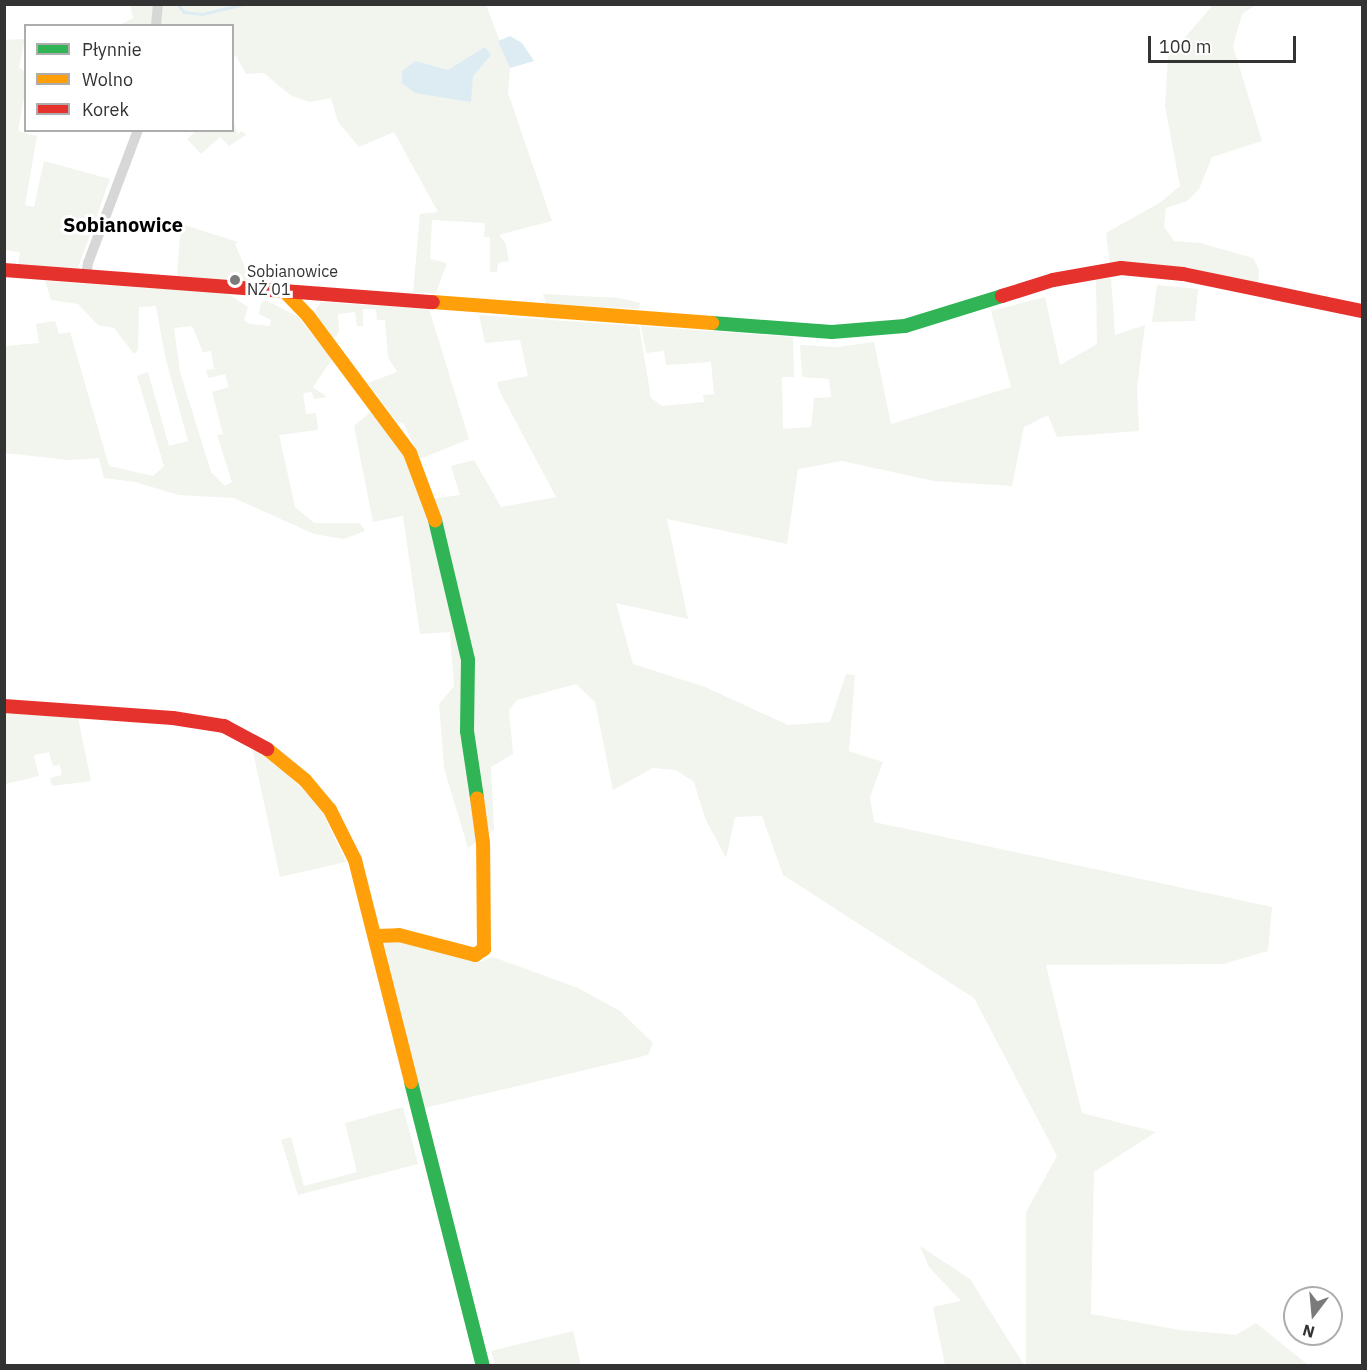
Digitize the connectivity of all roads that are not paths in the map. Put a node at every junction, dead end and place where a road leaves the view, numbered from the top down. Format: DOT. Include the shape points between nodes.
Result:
graph roads {
  1 [pos="158,4"];
  2 [pos="156,24"];
  3 [pos="137,132"];
  4 [pos="4,270"];
  5 [pos="86,277"];
  6 [pos="285,292"];
  7 [pos="316,295"];
  8 [pos="1362,311"];
  9 [pos="308,316"];
  10 [pos="4,706"];
  11 [pos="376,936"];
  12 [pos="483,1365"];
  1 -- 2 [label="street"];
  3 -- 5 [label="street"];
  4 -- 5 [label="street"];
  5 -- 6 [label="street"];
  6 -- 7 [label="street"];
  6 -- 9 [label="street"];
  7 -- 8 [label="street" via="848,332 905,327 1059,278 1128,268 1183,273"];
  7 -- 9 [label="street"];
  9 -- 11 [label="street" via="400,436 424,484 439,531 468,660 468,752 483,843 484,949 475,954 399,935"];
  10 -- 11 [label="street" via="189,720 224,726 258,742 305,780 342,829"];
  11 -- 12 [label="street"];
}
